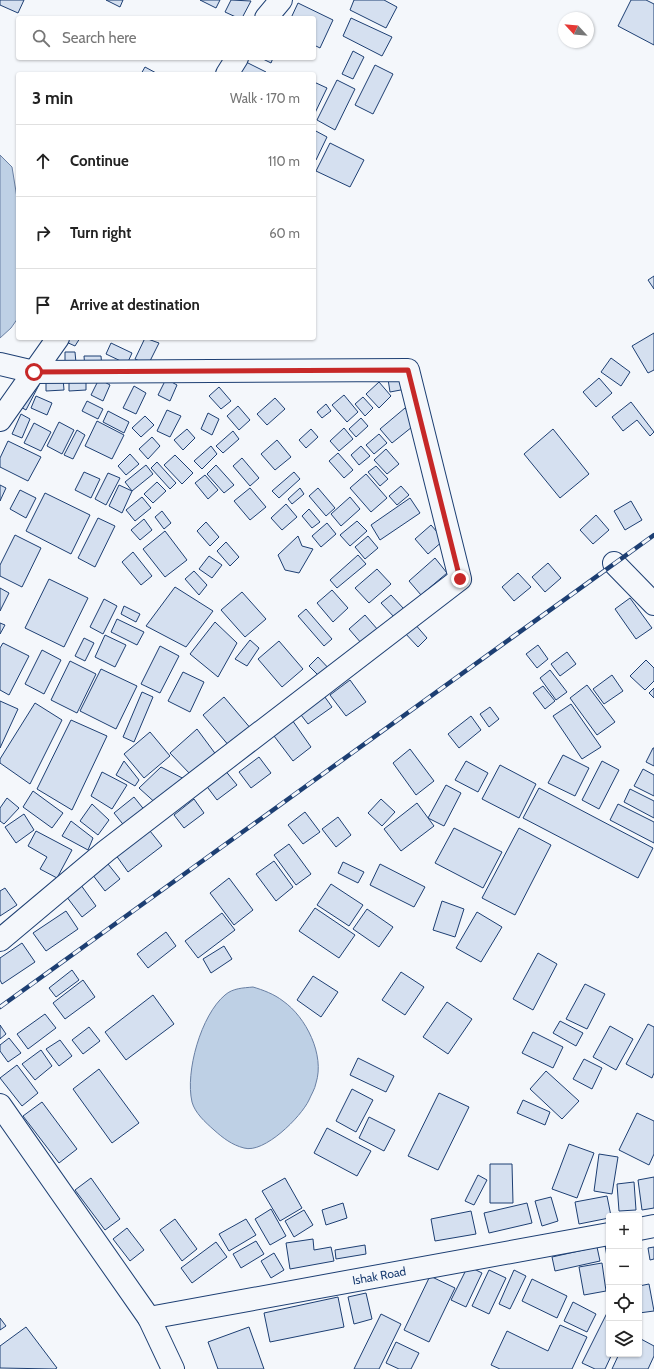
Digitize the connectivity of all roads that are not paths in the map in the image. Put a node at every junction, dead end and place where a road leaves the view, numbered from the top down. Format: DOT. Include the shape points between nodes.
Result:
graph roads {
  1 [pos="281,0"];
  2 [pos="268,16"];
  3 [pos="236,60"];
  4 [pos="228,72"];
  5 [pos="57,340"];
  6 [pos="0,364"];
  7 [pos="34,372"];
  8 [pos="0,420"];
  9 [pos="614,563"];
  10 [pos="654,604"];
  11 [pos="0,940"];
  12 [pos="0,1104"];
  13 [pos="654,1226"];
  14 [pos="642,1228"];
  15 [pos="606,1235"];
  16 [pos="149,1318"];
  17 [pos="173,1369"];
  1 -- 2 [label="street"];
  3 -- 4 [label="street"];
  5 -- 7 [label="street"];
  6 -- 7 [label="street"];
  7 -- 8 [label="street"];
  7 -- 11 [label="street" via="408,370 460,579 106,851"];
  9 -- 10 [label="street"];
  12 -- 16 [label="street"];
  13 -- 14 [label="street"];
  15 -- 16 [label="street, Ishak Road"];
  16 -- 17 [label="street"];
}
